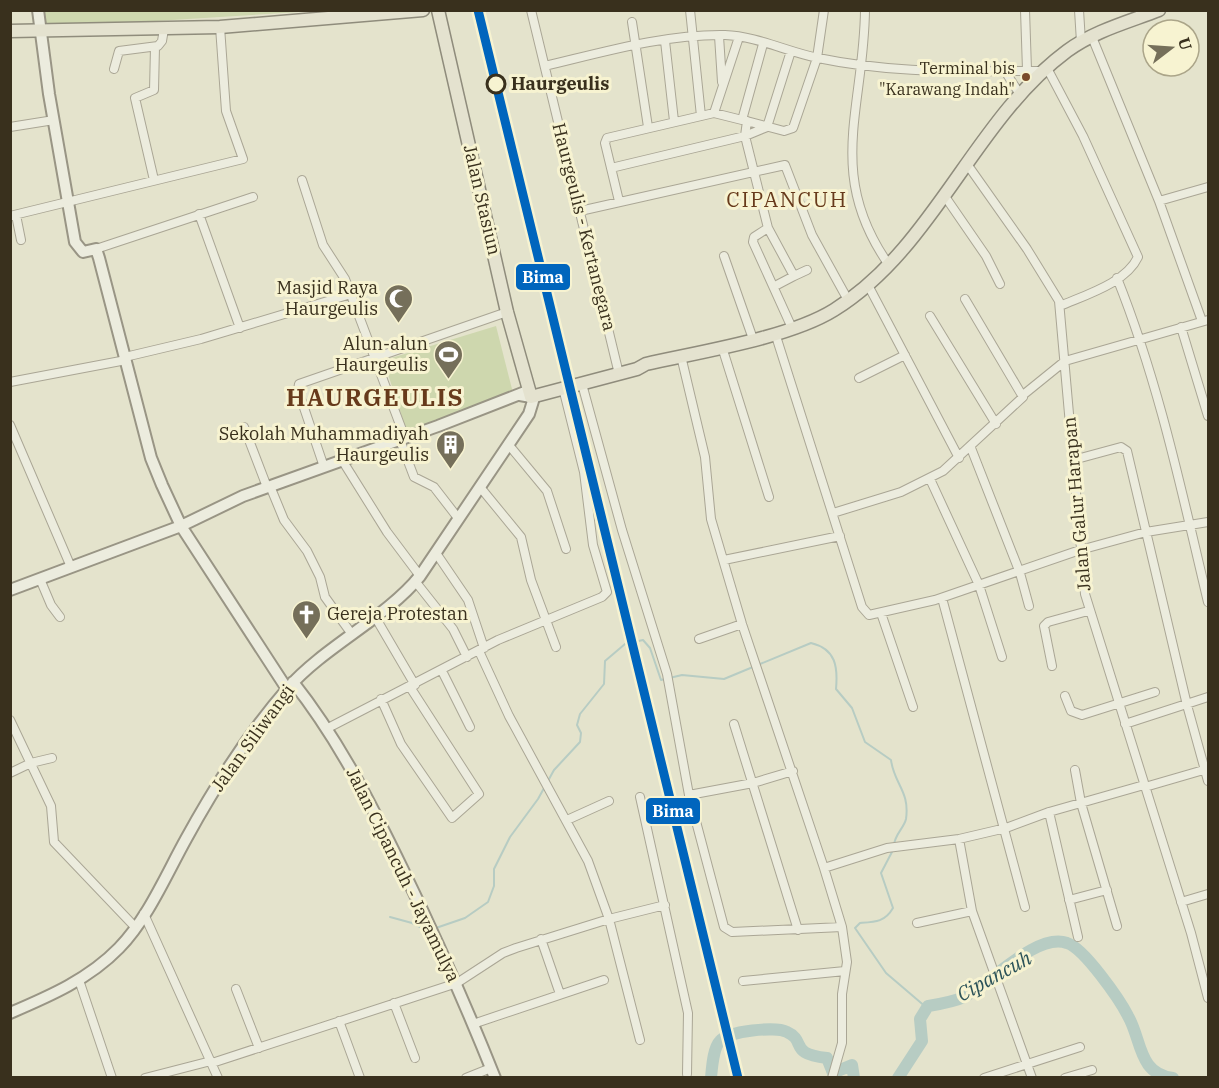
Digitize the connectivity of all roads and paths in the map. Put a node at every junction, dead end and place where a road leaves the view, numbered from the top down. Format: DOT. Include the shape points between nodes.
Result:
graph roads {
  1 [pos="38,10"];
  2 [pos="423,10"];
  3 [pos="438,10"];
  4 [pos="531,10"];
  5 [pos="690,10"];
  6 [pos="824,10"];
  7 [pos="865,10"];
  8 [pos="1025,10"];
  9 [pos="1079,10"];
  10 [pos="1159,10"];
  11 [pos="632,22"];
  12 [pos="220,27"];
  13 [pos="164,29"];
  14 [pos="10,31"];
  15 [pos="40,31"];
  16 [pos="719,36"];
  17 [pos="692,37"];
  18 [pos="739,37"];
  19 [pos="1087,39"];
  20 [pos="665,40"];
  21 [pos="763,44"];
  22 [pos="637,45"];
  23 [pos="155,47"];
  24 [pos="791,51"];
  25 [pos="817,58"];
  26 [pos="860,65"];
  27 [pos="545,66"];
  28 [pos="114,69"];
  29 [pos="1045,69"];
  30 [pos="1028,70"];
  31 [pos="1005,71"];
  32 [pos="722,83"];
  33 [pos="1021,96"];
  34 [pos="714,113"];
  35 [pos="701,116"];
  36 [pos="54,120"];
  37 [pos="744,120"];
  38 [pos="674,122"];
  39 [pos="10,127"];
  40 [pos="648,127"];
  41 [pos="767,127"];
  42 [pos="745,136"];
  43 [pos="967,164"];
  44 [pos="611,168"];
  45 [pos="754,170"];
  46 [pos="154,180"];
  47 [pos="302,180"];
  48 [pos="1209,187"];
  49 [pos="944,195"];
  50 [pos="253,197"];
  51 [pos="619,201"];
  52 [pos="1159,201"];
  53 [pos="69,203"];
  54 [pos="580,211"];
  55 [pos="199,214"];
  56 [pos="13,216"];
  57 [pos="768,228"];
  58 [pos="21,240"];
  59 [pos="96,249"];
  60 [pos="724,256"];
  61 [pos="890,265"];
  62 [pos="807,270"];
  63 [pos="794,276"];
  64 [pos="1117,278"];
  65 [pos="1000,284"];
  66 [pos="868,285"];
  67 [pos="775,286"];
  68 [pos="351,294"];
  69 [pos="965,299"];
  70 [pos="848,300"];
  71 [pos="1060,306"];
  72 [pos="507,312"];
  73 [pos="930,316"];
  74 [pos="1205,321"];
  75 [pos="1181,327"];
  76 [pos="240,328"];
  77 [pos="792,328"];
  78 [pos="775,333"];
  79 [pos="753,339"];
  80 [pos="1138,339"];
  81 [pos="723,347"];
  82 [pos="905,355"];
  83 [pos="681,356"];
  84 [pos="125,358"];
  85 [pos="376,359"];
  86 [pos="1065,361"];
  87 [pos="619,370"];
  88 [pos="858,378"];
  89 [pos="10,382"];
  90 [pos="582,384"];
  91 [pos="563,388"];
  92 [pos="526,394"];
  93 [pos="1023,395"];
  94 [pos="1209,416"];
  95 [pos="996,424"];
  96 [pos="10,425"];
  97 [pos="243,427"];
  98 [pos="402,439"];
  99 [pos="508,444"];
  100 [pos="971,448"];
  101 [pos="959,458"];
  102 [pos="342,460"];
  103 [pos="1073,460"];
  104 [pos="324,467"];
  105 [pos="930,479"];
  106 [pos="269,486"];
  107 [pos="480,487"];
  108 [pos="769,497"];
  109 [pos="833,513"];
  110 [pos="458,518"];
  111 [pos="1209,522"];
  112 [pos="1190,525"];
  113 [pos="181,526"];
  114 [pos="1146,532"];
  115 [pos="840,536"];
  116 [pos="567,549"];
  117 [pos="1080,550"];
  118 [pos="436,553"];
  119 [pos="724,560"];
  120 [pos="71,567"];
  121 [pos="1020,573"];
  122 [pos="40,579"];
  123 [pos="417,579"];
  124 [pos="980,585"];
  125 [pos="10,590"];
  126 [pos="942,598"];
  127 [pos="1209,602"];
  128 [pos="1029,606"];
  129 [pos="1088,611"];
  130 [pos="881,613"];
  131 [pos="374,615"];
  132 [pos="60,617"];
  133 [pos="544,619"];
  134 [pos="742,624"];
  135 [pos="351,633"];
  136 [pos="699,639"];
  137 [pos="556,646"];
  138 [pos="481,649"];
  139 [pos="466,657"];
  140 [pos="1002,657"];
  141 [pos="1052,666"];
  142 [pos="442,670"];
  143 [pos="290,686"];
  144 [pos="412,686"];
  145 [pos="1155,692"];
  146 [pos="1065,696"];
  147 [pos="1209,697"];
  148 [pos="381,699"];
  149 [pos="1118,704"];
  150 [pos="1187,705"];
  151 [pos="913,706"];
  152 [pos="10,720"];
  153 [pos="734,724"];
  154 [pos="1125,724"];
  155 [pos="470,727"];
  156 [pos="328,728"];
  157 [pos="52,758"];
  158 [pos="31,763"];
  159 [pos="1207,769"];
  160 [pos="1075,770"];
  161 [pos="793,771"];
  162 [pos="10,773"];
  163 [pos="1209,781"];
  164 [pos="753,783"];
  165 [pos="1144,786"];
  166 [pos="689,795"];
  167 [pos="640,797"];
  168 [pos="609,801"];
  169 [pos="1081,803"];
  170 [pos="1049,812"];
  171 [pos="567,820"];
  172 [pos="1006,828"];
  173 [pos="959,839"];
  174 [pos="824,868"];
  175 [pos="1107,890"];
  176 [pos="1209,894"];
  177 [pos="1069,900"];
  178 [pos="1181,902"];
  179 [pos="665,904"];
  180 [pos="1025,907"];
  181 [pos="972,911"];
  182 [pos="144,914"];
  183 [pos="609,919"];
  184 [pos="917,923"];
  185 [pos="1117,926"];
  186 [pos="842,927"];
  187 [pos="136,928"];
  188 [pos="798,930"];
  189 [pos="1078,937"];
  190 [pos="541,939"];
  191 [pos="845,971"];
  192 [pos="79,980"];
  193 [pos="603,980"];
  194 [pos="742,981"];
  195 [pos="457,983"];
  196 [pos="237,989"];
  197 [pos="560,994"];
  198 [pos="1209,998"];
  199 [pos="394,1003"];
  200 [pos="10,1012"];
  201 [pos="339,1021"];
  202 [pos="473,1024"];
  203 [pos="640,1040"];
  204 [pos="1080,1047"];
  205 [pos="258,1048"];
  206 [pos="415,1059"];
  207 [pos="212,1062"];
  208 [pos="1027,1065"];
  209 [pos="1092,1070"];
  210 [pos="493,1073"];
  211 [pos="687,1074"];
  212 [pos="112,1077"];
  213 [pos="145,1077"];
  214 [pos="218,1077"];
  215 [pos="360,1077"];
  216 [pos="466,1077"];
  217 [pos="832,1077"];
  218 [pos="984,1077"];
  219 [pos="1032,1077"];
  220 [pos="1065,1077"];
  1 -- 15 [label="street"];
  2 -- 12 [label="main road"];
  3 -- 72 [label="main road, Jalan Stasiun"];
  4 -- 27 [label="street, Haurgeulis - Kertanegara"];
  5 -- 17 [label="street"];
  6 -- 25 [label="street"];
  7 -- 26 [label="street"];
  8 -- 30 [label="street"];
  9 -- 19 [label="street"];
  10 -- 19 [label="main road"];
  11 -- 22 [label="street"];
  12 -- 13 [label="main road"];
  12 -- 46 [label="street" via="226,111 243,159"];
  13 -- 15 [label="main road"];
  13 -- 23 [label="street" via="161,44"];
  14 -- 15 [label="main road"];
  15 -- 36 [label="street"];
  16 -- 17 [label="street"];
  16 -- 18 [label="street"];
  16 -- 32 [label="street"];
  17 -- 20 [label="street"];
  17 -- 35 [label="street"];
  18 -- 21 [label="street"];
  18 -- 32 [label="street"];
  19 -- 29 [label="main road"];
  19 -- 52 [label="street"];
  20 -- 22 [label="street"];
  20 -- 38 [label="street"];
  21 -- 24 [label="street"];
  21 -- 37 [label="street"];
  22 -- 27 [label="street"];
  22 -- 40 [label="street"];
  23 -- 28 [label="street" via="119,51"];
  23 -- 46 [label="street" via="154,90 135,98"];
  24 -- 25 [label="street"];
  24 -- 41 [label="street"];
  25 -- 26 [label="street"];
  25 -- 41 [label="street" via="793,128 784,131"];
  26 -- 31 [label="street"];
  26 -- 61 [label="street" via="852,142 854,190 870,234"];
  27 -- 54 [label="street, Haurgeulis - Kertanegara"];
  29 -- 30 [label="street"];
  29 -- 33 [label="main road"];
  29 -- 64 [label="street" via="1083,136 1137,253 1135,264"];
  30 -- 31 [label="street"];
  31 -- 33 [label="street"];
  32 -- 34 [label="street"];
  33 -- 43 [label="main road"];
  34 -- 35 [label="street"];
  34 -- 37 [label="street"];
  35 -- 38 [label="street"];
  36 -- 39 [label="street"];
  36 -- 53 [label="street"];
  37 -- 41 [label="street"];
  37 -- 42 [label="street"];
  38 -- 40 [label="street"];
  40 -- 44 [label="street" via="606,138"];
  41 -- 42 [label="street"];
  42 -- 44 [label="street"];
  42 -- 45 [label="street"];
  43 -- 49 [label="main road"];
  43 -- 71 [label="street, Jalan Galur Harapan" via="1027,249"];
  44 -- 51 [label="street"];
  45 -- 51 [label="street"];
  45 -- 57 [label="street"];
  45 -- 70 [label="street" via="781,164 787,168 808,227"];
  46 -- 53 [label="street"];
  47 -- 68 [label="street" via="323,245 342,272"];
  48 -- 52 [label="street"];
  49 -- 61 [label="main road"];
  49 -- 65 [label="street" via="986,256"];
  50 -- 55 [label="street"];
  51 -- 54 [label="street"];
  52 -- 74 [label="street"];
  53 -- 56 [label="street"];
  53 -- 59 [label="street" via="77,246 83,252"];
  54 -- 87 [label="street, Haurgeulis - Kertanegara"];
  55 -- 59 [label="street"];
  55 -- 76 [label="street"];
  56 -- 58 [label="street"];
  57 -- 63 [label="street"];
  57 -- 67 [label="street" via="753,242"];
  59 -- 84 [label="street, Jalan Cipancuh - Jayamulya"];
  60 -- 79 [label="street"];
  61 -- 66 [label="main road"];
  62 -- 63 [label="street"];
  63 -- 67 [label="street"];
  64 -- 71 [label="street"];
  64 -- 80 [label="street"];
  66 -- 70 [label="main road"];
  66 -- 82 [label="street"];
  67 -- 77 [label="street"];
  68 -- 76 [label="street"];
  68 -- 85 [label="street"];
  69 -- 93 [label="street"];
  70 -- 77 [label="main road" via="825,315"];
  71 -- 86 [label="street, Jalan Galur Harapan"];
  72 -- 85 [label="street"];
  72 -- 92 [label="main road, Jalan Stasiun"];
  73 -- 95 [label="street"];
  74 -- 75 [label="street"];
  75 -- 80 [label="street"];
  75 -- 94 [label="street"];
  76 -- 84 [label="street"];
  77 -- 78 [label="main road"];
  78 -- 79 [label="main road"];
  78 -- 109 [label="street"];
  79 -- 81 [label="main road"];
  80 -- 86 [label="street"];
  80 -- 112 [label="street" via="1183,486"];
  81 -- 83 [label="main road"];
  81 -- 108 [label="street"];
  82 -- 88 [label="street"];
  82 -- 101 [label="street"];
  83 -- 87 [label="main road"];
  83 -- 119 [label="street" via="705,457 711,519"];
  84 -- 89 [label="street"];
  84 -- 113 [label="street, Jalan Cipancuh - Jayamulya" via="151,458"];
  85 -- 98 [label="street"];
  85 -- 104 [label="street" via="299,384"];
  86 -- 93 [label="street"];
  86 -- 103 [label="street, Jalan Galur Harapan"];
  87 -- 90 [label="main road"];
  87 -- 92 [label="main road"];
  90 -- 91 [label="main road"];
  90 -- 166 [label="street" via="668,678"];
  91 -- 92 [label="main road"];
  91 -- 133 [label="street" via="584,472 593,545 608,592"];
  92 -- 98 [label="street"];
  92 -- 99 [label="street, Jalan Siliwangi" via="533,407"];
  93 -- 95 [label="street"];
  95 -- 100 [label="street"];
  96 -- 120 [label="street"];
  97 -- 106 [label="street"];
  98 -- 102 [label="street"];
  98 -- 110 [label="street" via="414,477 434,487"];
  99 -- 107 [label="street, Jalan Siliwangi"];
  99 -- 116 [label="street" via="547,491"];
  100 -- 101 [label="street"];
  100 -- 121 [label="street"];
  101 -- 105 [label="street"];
  102 -- 104 [label="street"];
  102 -- 123 [label="street"];
  103 -- 114 [label="street" via="1126,448"];
  103 -- 117 [label="street, Jalan Galur Harapan"];
  104 -- 106 [label="street"];
  105 -- 109 [label="street"];
  105 -- 124 [label="street"];
  106 -- 113 [label="street"];
  106 -- 135 [label="street" via="284,520 307,551 325,597"];
  107 -- 110 [label="street, Jalan Siliwangi"];
  107 -- 133 [label="street" via="521,537"];
  109 -- 115 [label="street"];
  110 -- 118 [label="street, Jalan Siliwangi"];
  111 -- 112 [label="street"];
  112 -- 114 [label="street"];
  112 -- 127 [label="street"];
  113 -- 120 [label="street"];
  113 -- 143 [label="street, Jalan Cipancuh - Jayamulya"];
  114 -- 117 [label="street"];
  114 -- 150 [label="street"];
  115 -- 119 [label="street"];
  115 -- 130 [label="street" via="862,607 869,615"];
  117 -- 121 [label="street"];
  117 -- 129 [label="street, Jalan Galur Harapan"];
  118 -- 123 [label="street, Jalan Siliwangi"];
  118 -- 138 [label="street" via="468,600"];
  119 -- 134 [label="street"];
  120 -- 122 [label="street"];
  121 -- 124 [label="street"];
  121 -- 128 [label="street"];
  122 -- 125 [label="street"];
  122 -- 132 [label="street"];
  123 -- 131 [label="street, Jalan Siliwangi"];
  123 -- 139 [label="street" via="453,629"];
  124 -- 126 [label="street"];
  124 -- 140 [label="street"];
  126 -- 130 [label="street"];
  126 -- 172 [label="street"];
  129 -- 141 [label="street" via="1044,626"];
  129 -- 149 [label="street, Jalan Galur Harapan"];
  130 -- 151 [label="street"];
  131 -- 135 [label="street, Jalan Siliwangi"];
  131 -- 144 [label="street"];
  133 -- 137 [label="street"];
  133 -- 138 [label="street"];
  134 -- 136 [label="street"];
  134 -- 161 [label="street"];
  135 -- 143 [label="street, Jalan Siliwangi"];
  138 -- 139 [label="street"];
  138 -- 171 [label="street" via="509,716"];
  139 -- 142 [label="street"];
  142 -- 144 [label="street"];
  142 -- 155 [label="street"];
  143 -- 156 [label="street, Jalan Cipancuh - Jayamulya"];
  143 -- 182 [label="street, Jalan Siliwangi" via="229,766"];
  144 -- 148 [label="street"];
  144 -- 148 [label="street" via="479,795 452,818 401,744"];
  145 -- 149 [label="street"];
  146 -- 149 [label="street" via="1071,711 1078,715"];
  147 -- 150 [label="street"];
  148 -- 156 [label="street"];
  149 -- 154 [label="street, Jalan Galur Harapan"];
  150 -- 154 [label="street"];
  150 -- 159 [label="street"];
  152 -- 158 [label="street"];
  153 -- 164 [label="street"];
  154 -- 165 [label="street, Jalan Galur Harapan"];
  156 -- 195 [label="street, Jalan Cipancuh - Jayamulya" via="373,808"];
  157 -- 158 [label="street"];
  158 -- 162 [label="street"];
  158 -- 187 [label="street" via="51,806 54,842"];
  159 -- 163 [label="street"];
  159 -- 165 [label="street"];
  160 -- 169 [label="street"];
  161 -- 164 [label="street"];
  161 -- 174 [label="street"];
  164 -- 166 [label="street"];
  164 -- 188 [label="street"];
  165 -- 169 [label="street"];
  165 -- 178 [label="street, Jalan Galur Harapan"];
  166 -- 188 [label="street" via="727,929"];
  167 -- 179 [label="street"];
  168 -- 171 [label="street"];
  169 -- 170 [label="street"];
  169 -- 175 [label="street"];
  170 -- 172 [label="street"];
  170 -- 177 [label="street"];
  171 -- 183 [label="street" via="588,861"];
  172 -- 173 [label="street"];
  172 -- 180 [label="street"];
  173 -- 174 [label="street" via="887,848"];
  173 -- 181 [label="street"];
  174 -- 186 [label="street"];
  175 -- 177 [label="street"];
  175 -- 185 [label="street"];
  176 -- 178 [label="street"];
  177 -- 189 [label="street"];
  178 -- 198 [label="street, Jalan Galur Harapan"];
  179 -- 183 [label="street"];
  179 -- 211 [label="street" via="689,1017"];
  181 -- 184 [label="street"];
  181 -- 208 [label="street"];
  182 -- 187 [label="street, Jalan Siliwangi"];
  182 -- 207 [label="street"];
  183 -- 190 [label="street"];
  183 -- 203 [label="street"];
  186 -- 188 [label="street"];
  186 -- 191 [label="street"];
  187 -- 192 [label="street, Jalan Siliwangi" via="105,962"];
  190 -- 195 [label="street" via="503,953"];
  190 -- 197 [label="street"];
  191 -- 194 [label="street"];
  191 -- 217 [label="street" via="840,1053"];
  192 -- 200 [label="street, Jalan Siliwangi"];
  192 -- 212 [label="street"];
  193 -- 197 [label="street"];
  195 -- 199 [label="street"];
  195 -- 202 [label="street, Jalan Cipancuh - Jayamulya"];
  196 -- 205 [label="street"];
  197 -- 202 [label="street"];
  199 -- 201 [label="street"];
  199 -- 206 [label="street"];
  201 -- 205 [label="street"];
  201 -- 215 [label="street"];
  202 -- 210 [label="street, Jalan Cipancuh - Jayamulya"];
  204 -- 208 [label="street"];
  205 -- 207 [label="street"];
  207 -- 213 [label="street"];
  207 -- 214 [label="street"];
  208 -- 218 [label="street"];
  208 -- 219 [label="street"];
  209 -- 220 [label="street"];
  210 -- 216 [label="street"];
}
